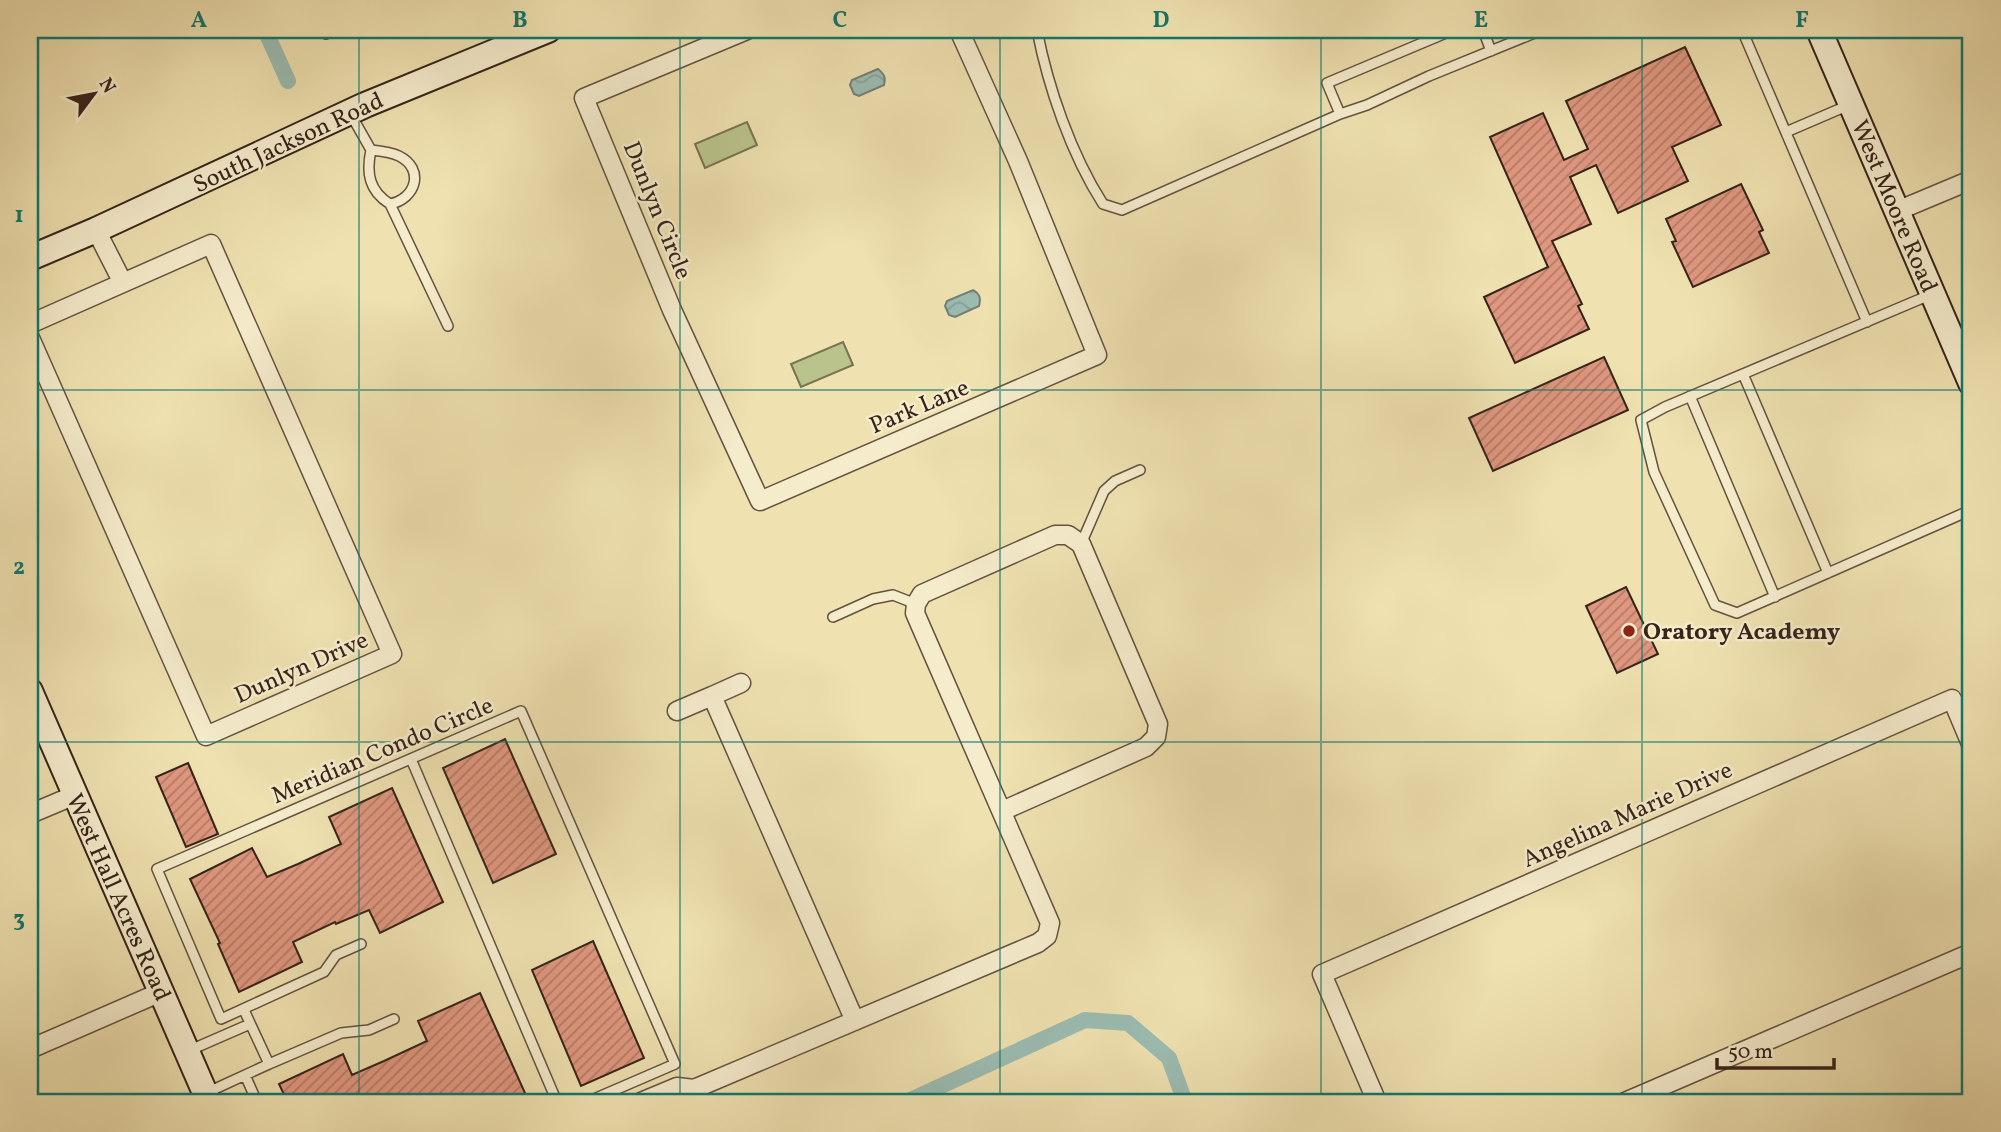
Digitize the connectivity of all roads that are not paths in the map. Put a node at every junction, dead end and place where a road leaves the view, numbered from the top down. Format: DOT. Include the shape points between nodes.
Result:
graph roads {
  1 [pos="324,30"];
  2 [pos="335,30"];
  3 [pos="548,30"];
  4 [pos="959,30"];
  5 [pos="1037,30"];
  6 [pos="1453,30"];
  7 [pos="1483,30"];
  8 [pos="1542,30"];
  9 [pos="1742,30"];
  10 [pos="1819,30"];
  11 [pos="742,31"];
  12 [pos="1491,51"];
  13 [pos="1851,105"];
  14 [pos="350,112"];
  15 [pos="1340,114"];
  16 [pos="1786,132"];
  17 [pos="371,150"];
  18 [pos="1971,180"];
  19 [pos="390,204"];
  20 [pos="1897,212"];
  21 [pos="96,230"];
  22 [pos="30,258"];
  23 [pos="122,283"];
  24 [pos="1933,294"];
  25 [pos="1867,321"];
  26 [pos="30,324"];
  27 [pos="448,326"];
  28 [pos="30,338"];
  29 [pos="1743,374"];
  30 [pos="1971,383"];
  31 [pos="1690,396"];
  32 [pos="1140,470"];
  33 [pos="760,501"];
  34 [pos="1971,510"];
  35 [pos="1081,544"];
  36 [pos="1828,573"];
  37 [pos="1774,597"];
  38 [pos="916,604"];
  39 [pos="833,617"];
  40 [pos="741,683"];
  41 [pos="30,691"];
  42 [pos="712,696"];
  43 [pos="677,711"];
  44 [pos="1971,744"];
  45 [pos="411,758"];
  46 [pos="75,795"];
  47 [pos="1002,811"];
  48 [pos="30,814"];
  49 [pos="361,944"];
  50 [pos="1971,953"];
  51 [pos="161,992"];
  52 [pos="244,1010"];
  53 [pos="394,1019"];
  54 [pos="855,1020"];
  55 [pos="250,1024"];
  56 [pos="30,1049"];
  57 [pos="187,1052"];
  58 [pos="269,1064"];
  59 [pos="245,1075"];
  60 [pos="689,1096"];
  61 [pos="207,1098"];
  62 [pos="257,1102"];
  63 [pos="557,1102"];
  64 [pos="587,1102"];
  65 [pos="641,1102"];
  66 [pos="1377,1102"];
  67 [pos="1625,1102"];
  1 -- 2 [label="lane" via="326,34"];
  3 -- 14 [label="street, South Jackson Road"];
  4 -- 33 [label="street, Park Lane" via="1097,355"];
  5 -- 15 [label="lane" via="1046,76 1102,204 1122,209"];
  6 -- 15 [label="lane" via="1327,83"];
  7 -- 12 [label="lane"];
  8 -- 12 [label="lane"];
  9 -- 16 [label="lane"];
  10 -- 13 [label="street, West Moore Road"];
  11 -- 33 [label="street, Dunlyn Circle" via="584,98 672,310"];
  12 -- 15 [label="lane"];
  13 -- 16 [label="lane"];
  13 -- 20 [label="street, West Moore Road"];
  14 -- 17 [label="lane"];
  14 -- 21 [label="street, South Jackson Road"];
  16 -- 25 [label="lane"];
  17 -- 19 [label="lane" via="369,179"];
  17 -- 19 [label="lane" via="401,157 416,177 414,188"];
  18 -- 20 [label="street"];
  19 -- 27 [label="lane"];
  20 -- 24 [label="street, West Moore Road"];
  21 -- 22 [label="street, South Jackson Road"];
  21 -- 23 [label="street"];
  23 -- 26 [label="street, Dunlyn Drive"];
  23 -- 28 [label="street, Dunlyn Drive" via="211,244 392,654 206,736"];
  24 -- 25 [label="lane"];
  24 -- 30 [label="street, West Moore Road"];
  25 -- 29 [label="lane"];
  29 -- 31 [label="lane"];
  29 -- 36 [label="lane"];
  31 -- 37 [label="lane"];
  31 -- 37 [label="lane" via="1641,420 1654,472 1715,605 1737,613"];
  32 -- 35 [label="lane" via="1104,491"];
  34 -- 36 [label="lane"];
  35 -- 38 [label="street" via="1068,535 1055,535 922,594"];
  35 -- 47 [label="street" via="1158,724 1156,737 1146,747"];
  36 -- 37 [label="lane"];
  38 -- 39 [label="lane" via="892,595"];
  38 -- 47 [label="street" via="915,613"];
  40 -- 42 [label="street"];
  41 -- 46 [label="street, West Hall Acres Road"];
  42 -- 43 [label="street"];
  42 -- 54 [label="street"];
  44 -- 66 [label="street, Angelina Marie Drive" via="1952,699 1322,974"];
  45 -- 52 [label="lane, Meridian Condo Circle" via="157,869 221,1018"];
  45 -- 63 [label="lane"];
  45 -- 64 [label="lane, Meridian Condo Circle" via="521,711 675,1064"];
  46 -- 48 [label="street"];
  46 -- 51 [label="street, West Hall Acres Road"];
  47 -- 54 [label="street" via="1050,923 1047,936"];
  49 -- 52 [label="lane" via="336,955 324,972"];
  50 -- 67 [label="street"];
  51 -- 56 [label="street"];
  51 -- 57 [label="street, West Hall Acres Road"];
  52 -- 55 [label="lane"];
  53 -- 58 [label="lane" via="369,1030 341,1033"];
  54 -- 60 [label="street"];
  55 -- 57 [label="lane"];
  55 -- 58 [label="lane"];
  57 -- 61 [label="street, West Hall Acres Road"];
  58 -- 59 [label="lane"];
  59 -- 61 [label="lane"];
  59 -- 62 [label="lane"];
  60 -- 65 [label="street" via="677,1087"];
}
